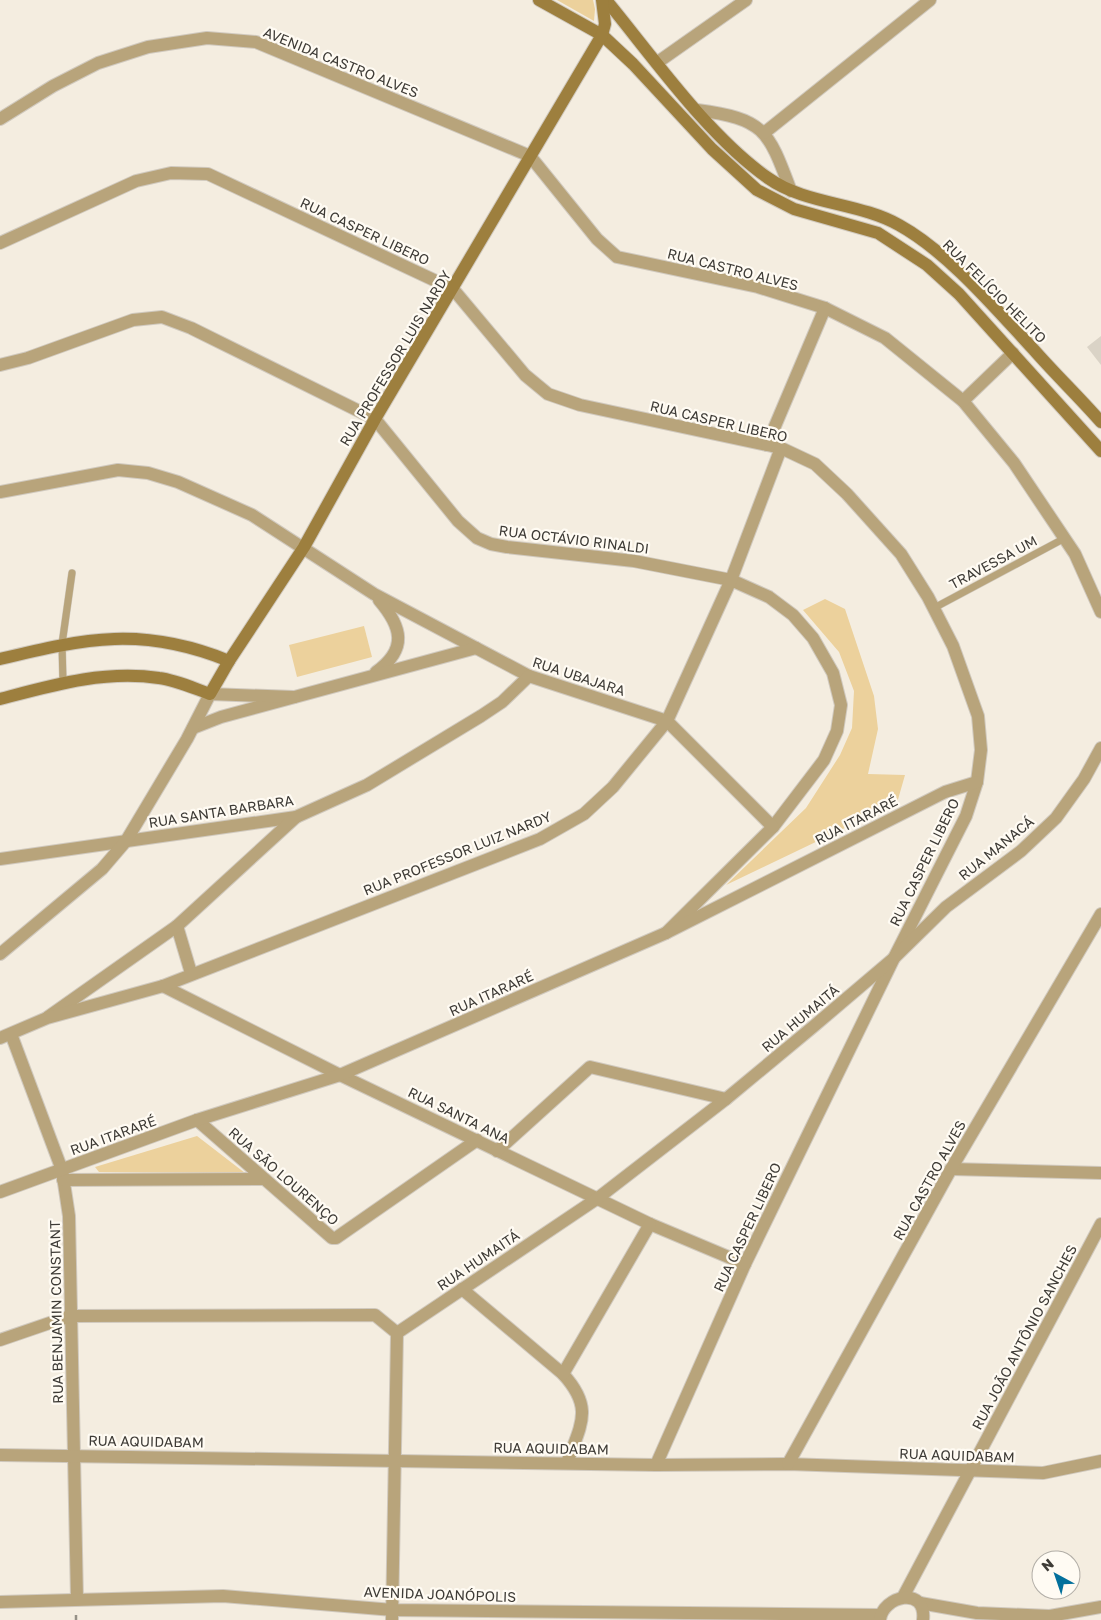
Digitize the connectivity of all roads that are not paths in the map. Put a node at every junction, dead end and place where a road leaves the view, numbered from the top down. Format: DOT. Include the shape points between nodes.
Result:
graph roads {
  1 [pos="539,0"];
  2 [pos="604,0"];
  3 [pos="746,0"];
  4 [pos="930,0"];
  5 [pos="602,35"];
  6 [pos="658,62"];
  7 [pos="697,110"];
  8 [pos="0,119"];
  9 [pos="764,133"];
  10 [pos="530,156"];
  11 [pos="791,191"];
  12 [pos="0,243"];
  13 [pos="453,288"];
  14 [pos="824,308"];
  15 [pos="1014,352"];
  16 [pos="0,365"];
  17 [pos="963,401"];
  18 [pos="375,419"];
  19 [pos="1101,422"];
  20 [pos="768,445"];
  21 [pos="780,448"];
  22 [pos="1101,451"];
  23 [pos="0,492"];
  24 [pos="1065,538"];
  25 [pos="304,547"];
  26 [pos="72,573"];
  27 [pos="732,580"];
  28 [pos="374,594"];
  29 [pos="934,608"];
  30 [pos="1101,612"];
  31 [pos="62,644"];
  32 [pos="476,648"];
  33 [pos="0,659"];
  34 [pos="229,661"];
  35 [pos="370,676"];
  36 [pos="529,676"];
  37 [pos="63,682"];
  38 [pos="210,694"];
  39 [pos="294,697"];
  40 [pos="0,699"];
  41 [pos="667,720"];
  42 [pos="193,728"];
  43 [pos="1101,748"];
  44 [pos="977,782"];
  45 [pos="296,817"];
  46 [pos="773,827"];
  47 [pos="126,841"];
  48 [pos="0,859"];
  49 [pos="1101,914"];
  50 [pos="177,926"];
  51 [pos="666,933"];
  52 [pos="0,954"];
  53 [pos="894,958"];
  54 [pos="192,973"];
  55 [pos="163,986"];
  56 [pos="46,1018"];
  57 [pos="6,1036"];
  58 [pos="340,1075"];
  59 [pos="726,1099"];
  60 [pos="197,1120"];
  61 [pos="477,1140"];
  62 [pos="497,1150"];
  63 [pos="951,1169"];
  64 [pos="1101,1174"];
  65 [pos="62,1175"];
  66 [pos="264,1179"];
  67 [pos="0,1192"];
  68 [pos="598,1198"];
  69 [pos="650,1224"];
  70 [pos="1101,1224"];
  71 [pos="745,1264"];
  72 [pos="462,1289"];
  73 [pos="70,1316"];
  74 [pos="397,1333"];
  75 [pos="0,1340"];
  76 [pos="563,1374"];
  77 [pos="0,1454"];
  78 [pos="74,1455"];
  79 [pos="395,1460"];
  80 [pos="1101,1461"];
  81 [pos="568,1463"];
  82 [pos="788,1464"];
  83 [pos="656,1465"];
  84 [pos="970,1470"];
  85 [pos="903,1597"];
  86 [pos="77,1600"];
  87 [pos="0,1602"];
  88 [pos="920,1603"];
  89 [pos="1101,1607"];
  90 [pos="977,1613"];
  91 [pos="392,1615"];
  92 [pos="880,1618"];
  93 [pos="1046,1618"];
  94 [pos="923,1620"];
  95 [pos="956,1620"];
  1 -- 5 [label="main road, RUA FELÍCIO HELITO"];
  2 -- 5 [label="main road" via="606,24"];
  2 -- 6 [label="main road, RUA FELÍCIO HELITO"];
  3 -- 6 [label="street"];
  4 -- 9 [label="street"];
  5 -- 10 [label="main road, RUA PROFESSOR LUIS NARDY"];
  5 -- 15 [label="main road, RUA FELÍCIO HELITO" via="712,149 757,190 794,209 864,228 891,240 953,288"];
  6 -- 7 [label="main road, RUA FELÍCIO HELITO"];
  7 -- 9 [label="street" via="733,115"];
  7 -- 11 [label="main road, RUA FELÍCIO HELITO" via="750,164"];
  8 -- 10 [label="street, AVENIDA CASTRO ALVES" via="98,63 148,47 208,38 256,42"];
  9 -- 11 [label="street" via="774,147"];
  10 -- 13 [label="main road, RUA PROFESSOR LUIS NARDY"];
  10 -- 14 [label="street, RUA CASTRO ALVES" via="598,239 617,257 758,287"];
  11 -- 19 [label="main road, RUA FELÍCIO HELITO" via="879,215 915,234 966,279"];
  12 -- 13 [label="street, RUA CASPER LIBERO" via="136,181 172,173 208,174"];
  13 -- 18 [label="main road, RUA PROFESSOR LUIS NARDY"];
  13 -- 20 [label="street, RUA CASPER LIBERO" via="525,376 548,394 580,406"];
  14 -- 17 [label="street, RUA CASTRO ALVES" via="885,338"];
  14 -- 20 [label="street"];
  15 -- 17 [label="street"];
  15 -- 22 [label="main road, RUA FELÍCIO HELITO"];
  16 -- 18 [label="street, RUA OCTÁVIO RINALDI" via="133,320 162,318 191,328"];
  17 -- 24 [label="street, RUA CASTRO ALVES" via="1014,463"];
  18 -- 25 [label="main road, RUA PROFESSOR LUIS NARDY"];
  18 -- 27 [label="street, RUA OCTÁVIO RINALDI" via="458,521 477,538 507,547 634,561"];
  20 -- 21 [label="street, RUA CASPER LIBERO"];
  21 -- 27 [label="street, RUA PROFESSOR LUIZ NARDY"];
  21 -- 29 [label="street, RUA CASPER LIBERO" via="814,464 847,494 900,554"];
  23 -- 25 [label="street, RUA UBAJARA" via="118,470 148,473 178,482 252,515"];
  24 -- 29 [label="lane, TRAVESSA UM"];
  24 -- 30 [label="street, RUA CASTRO ALVES"];
  25 -- 28 [label="street, RUA UBAJARA"];
  25 -- 34 [label="main road, RUA PROFESSOR LUIS NARDY"];
  26 -- 31 [label="lane"];
  27 -- 41 [label="street, RUA PROFESSOR LUIZ NARDY"];
  27 -- 46 [label="street, RUA OCTÁVIO RINALDI" via="769,598 793,615 813,638 832,673 841,704 837,731 824,760"];
  28 -- 32 [label="street, RUA UBAJARA"];
  28 -- 35 [label="street" via="393,616 398,629 398,646 390,662"];
  29 -- 44 [label="street, RUA CASPER LIBERO" via="953,646 978,716 981,750"];
  31 -- 33 [label="main road"];
  31 -- 34 [label="main road" via="109,638 156,640"];
  31 -- 37 [label="lane"];
  32 -- 35 [label="street"];
  32 -- 36 [label="street, RUA UBAJARA"];
  34 -- 38 [label="main road, RUA PROFESSOR LUIS NARDY"];
  35 -- 39 [label="street"];
  36 -- 41 [label="street, RUA UBAJARA"];
  36 -- 45 [label="street, RUA SANTA BARBARA" via="502,702 384,776"];
  37 -- 38 [label="main road" via="117,674 159,678"];
  37 -- 40 [label="main road"];
  38 -- 39 [label="street"];
  38 -- 42 [label="street"];
  39 -- 42 [label="street"];
  41 -- 46 [label="street, RUA UBAJARA"];
  41 -- 54 [label="street, RUA PROFESSOR LUIZ NARDY" via="613,787 584,814 540,839"];
  42 -- 47 [label="street"];
  43 -- 53 [label="street, RUA MANACÁ" via="1056,818 1021,851 946,907"];
  44 -- 51 [label="street, RUA ITARARÉ" via="945,792"];
  44 -- 53 [label="street, RUA CASPER LIBERO" via="966,816"];
  45 -- 47 [label="street, RUA SANTA BARBARA"];
  45 -- 50 [label="street"];
  46 -- 51 [label="street, RUA OCTÁVIO RINALDI"];
  47 -- 48 [label="street, RUA SANTA BARBARA"];
  47 -- 52 [label="street" via="102,869"];
  49 -- 63 [label="street, RUA CASTRO ALVES"];
  50 -- 54 [label="street"];
  50 -- 56 [label="street"];
  51 -- 58 [label="street, RUA ITARARÉ"];
  53 -- 59 [label="street, RUA HUMAITÁ"];
  53 -- 71 [label="street, RUA CASPER LIBERO"];
  54 -- 55 [label="street, RUA PROFESSOR LUIZ NARDY"];
  55 -- 56 [label="street, RUA PROFESSOR LUIZ NARDY"];
  55 -- 58 [label="street, RUA SANTA ANA"];
  56 -- 57 [label="street, RUA PROFESSOR LUIZ NARDY"];
  57 -- 65 [label="street, RUA BENJAMIN CONSTANT"];
  58 -- 60 [label="street, RUA ITARARÉ"];
  58 -- 61 [label="street, RUA SANTA ANA"];
  59 -- 62 [label="street" via="590,1067"];
  59 -- 68 [label="street, RUA HUMAITÁ"];
  60 -- 65 [label="street, RUA ITARARÉ"];
  60 -- 66 [label="street, RUA SÃO LOURENÇO"];
  61 -- 62 [label="street, RUA SANTA ANA"];
  61 -- 66 [label="street, RUA SÃO LOURENÇO" via="336,1238 328,1237"];
  62 -- 68 [label="street, RUA SANTA ANA"];
  63 -- 64 [label="street"];
  63 -- 82 [label="street, RUA CASTRO ALVES"];
  65 -- 66 [label="street"];
  65 -- 67 [label="street, RUA ITARARÉ"];
  65 -- 73 [label="street, RUA BENJAMIN CONSTANT" via="69,1216"];
  68 -- 69 [label="street, RUA SANTA ANA"];
  68 -- 72 [label="street, RUA HUMAITÁ"];
  69 -- 71 [label="street, RUA SANTA ANA"];
  69 -- 76 [label="street"];
  70 -- 84 [label="street, RUA JOÃO ANTÔNIO SANCHES"];
  71 -- 83 [label="street, RUA CASPER LIBERO"];
  72 -- 74 [label="street, RUA HUMAITÁ"];
  72 -- 76 [label="street"];
  73 -- 74 [label="street" via="375,1315"];
  73 -- 75 [label="street"];
  73 -- 78 [label="street, RUA BENJAMIN CONSTANT"];
  74 -- 79 [label="street"];
  76 -- 81 [label="street" via="575,1387 582,1402 582,1420"];
  77 -- 78 [label="street, RUA AQUIDABAM"];
  78 -- 79 [label="street, RUA AQUIDABAM"];
  78 -- 86 [label="street, RUA BENJAMIN CONSTANT"];
  79 -- 81 [label="street, RUA AQUIDABAM"];
  79 -- 91 [label="street"];
  80 -- 84 [label="street, RUA AQUIDABAM" via="1043,1472"];
  81 -- 83 [label="street, RUA AQUIDABAM"];
  82 -- 83 [label="street, RUA AQUIDABAM"];
  82 -- 84 [label="street, RUA AQUIDABAM"];
  84 -- 85 [label="street, RUA JOÃO ANTÔNIO SANCHES"];
  85 -- 88 [label="street" via="914,1598"];
  85 -- 92 [label="street" via="886,1607"];
  86 -- 87 [label="street, AVENIDA JOANÓPOLIS"];
  86 -- 91 [label="street, AVENIDA JOANÓPOLIS" via="223,1596"];
  88 -- 90 [label="street"];
  88 -- 94 [label="street"];
  89 -- 93 [label="street"];
  90 -- 93 [label="street"];
  90 -- 95 [label="street"];
  91 -- 92 [label="street, AVENIDA JOANÓPOLIS"];
}
